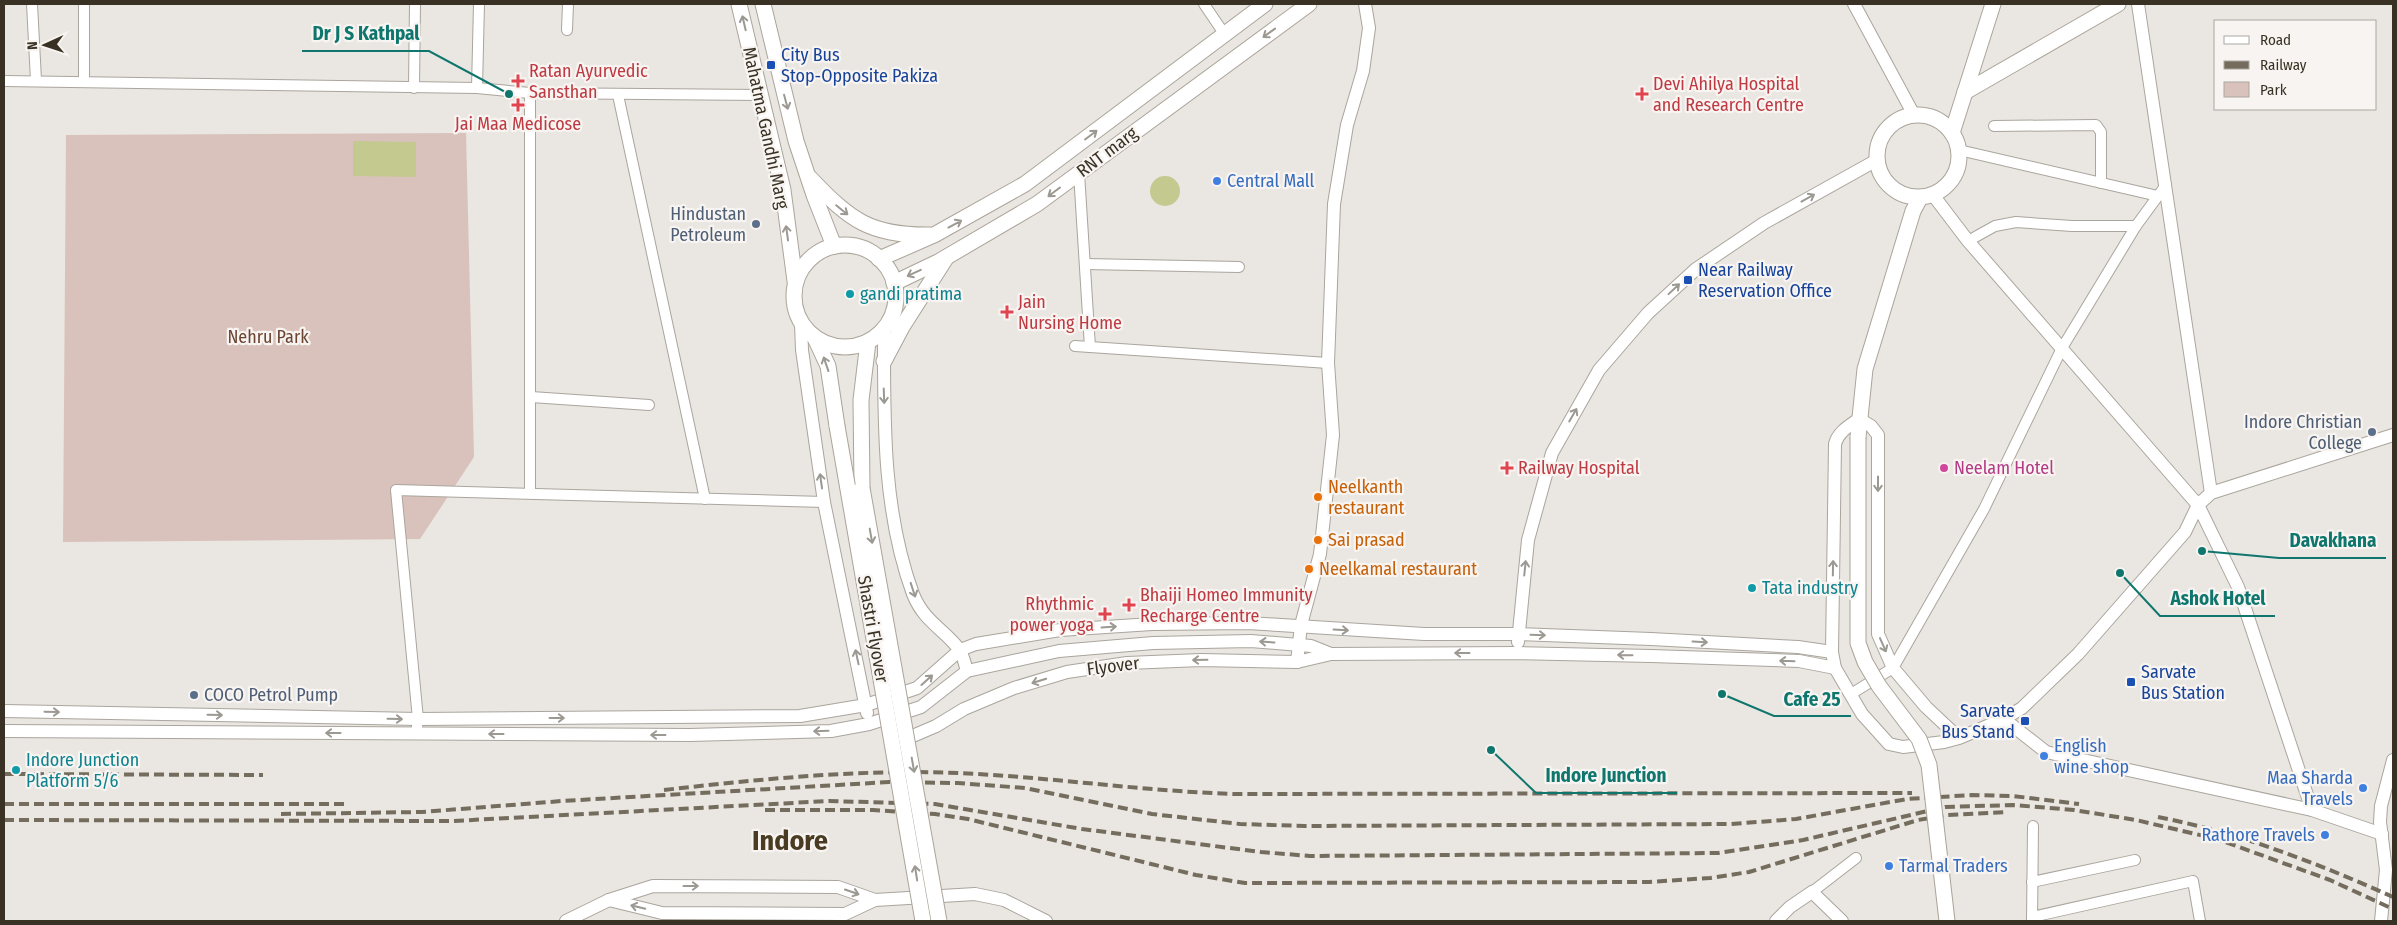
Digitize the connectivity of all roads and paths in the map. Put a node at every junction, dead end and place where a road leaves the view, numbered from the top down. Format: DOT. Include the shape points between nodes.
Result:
graph roads {
  1 [pos="32,4"];
  2 [pos="84,4"];
  3 [pos="415,4"];
  4 [pos="479,4"];
  5 [pos="568,4"];
  6 [pos="739,4"];
  7 [pos="763,4"];
  8 [pos="1204,4"];
  9 [pos="1265,4"];
  10 [pos="1308,4"];
  11 [pos="1365,4"];
  12 [pos="1854,4"];
  13 [pos="1993,4"];
  14 [pos="2118,4"];
  15 [pos="2138,4"];
  16 [pos="567,30"];
  17 [pos="1225,36"];
  18 [pos="4,80"];
  19 [pos="36,80"];
  20 [pos="84,81"];
  21 [pos="414,88"];
  22 [pos="477,88"];
  23 [pos="1965,92"];
  24 [pos="530,93"];
  25 [pos="618,95"];
  26 [pos="760,95"];
  27 [pos="1914,115"];
  28 [pos="1994,126"];
  29 [pos="1952,133"];
  30 [pos="1958,150"];
  31 [pos="1877,160"];
  32 [pos="1079,173"];
  33 [pos="807,175"];
  34 [pos="2101,182"];
  35 [pos="2166,185"];
  36 [pos="1926,196"];
  37 [pos="2158,196"];
  38 [pos="2136,226"];
  39 [pos="934,235"];
  40 [pos="1968,241"];
  41 [pos="834,246"];
  42 [pos="947,257"];
  43 [pos="880,259"];
  44 [pos="1085,264"];
  45 [pos="1239,267"];
  46 [pos="795,281"];
  47 [pos="894,283"];
  48 [pos="801,324"];
  49 [pos="884,329"];
  50 [pos="815,338"];
  51 [pos="868,342"];
  52 [pos="1075,346"];
  53 [pos="1090,347"];
  54 [pos="2062,348"];
  55 [pos="884,361"];
  56 [pos="1328,363"];
  57 [pos="531,397"];
  58 [pos="649,405"];
  59 [pos="1859,419"];
  60 [pos="2393,435"];
  61 [pos="530,493"];
  62 [pos="2211,493"];
  63 [pos="705,499"];
  64 [pos="824,502"];
  65 [pos="2198,506"];
  66 [pos="1300,625"];
  67 [pos="1518,634"];
  68 [pos="1297,644"];
  69 [pos="960,650"];
  70 [pos="1832,652"];
  71 [pos="1518,653"];
  72 [pos="1331,654"];
  73 [pos="1291,662"];
  74 [pos="1835,668"];
  75 [pos="1893,668"];
  76 [pos="967,671"];
  77 [pos="1851,694"];
  78 [pos="866,705"];
  79 [pos="4,711"];
  80 [pos="769,717"];
  81 [pos="418,719"];
  82 [pos="2004,719"];
  83 [pos="869,724"];
  84 [pos="4,731"];
  85 [pos="777,732"];
  86 [pos="416,734"];
  87 [pos="908,738"];
  88 [pos="1959,738"];
  89 [pos="2393,760"];
  90 [pos="2312,810"];
  91 [pos="2033,826"];
  92 [pos="2382,834"];
  93 [pos="1856,858"];
  94 [pos="2135,860"];
  95 [pos="2390,872"];
  96 [pos="2032,882"];
  97 [pos="1812,892"];
  98 [pos="609,900"];
  99 [pos="875,900"];
  100 [pos="2032,919"];
  101 [pos="566,921"];
  102 [pos="924,921"];
  103 [pos="939,921"];
  104 [pos="1046,921"];
  105 [pos="1776,921"];
  106 [pos="1842,921"];
  107 [pos="1947,921"];
  108 [pos="2200,921"];
  109 [pos="2381,921"];
  1 -- 19 [label="street"];
  2 -- 20 [label="street"];
  3 -- 21 [label="street"];
  4 -- 22 [label="street"];
  5 -- 16 [label="street"];
  26 -- 6 [label="main road, Mahatma Gandhi Marg, one-way"];
  7 -- 33 [label="main road, Mahatma Gandhi Marg, one-way" via="784,98"];
  8 -- 17 [label="street"];
  9 -- 17 [label="main road, RNT marg"];
  10 -- 32 [label="main road, RNT marg, one-way"];
  11 -- 56 [label="street" via="1369,28 1363,71 1347,125 1334,204"];
  12 -- 27 [label="street"];
  13 -- 23 [label="main road"];
  14 -- 23 [label="main road"];
  15 -- 35 [label="street"];
  39 -- 17 [label="main road, RNT marg, one-way" via="1025,184"];
  18 -- 19 [label="street"];
  19 -- 20 [label="street"];
  20 -- 21 [label="street"];
  21 -- 22 [label="street"];
  22 -- 24 [label="street"];
  23 -- 29 [label="main road"];
  24 -- 25 [label="street"];
  24 -- 57 [label="street"];
  25 -- 26 [label="street"];
  25 -- 63 [label="street"];
  46 -- 26 [label="main road, Mahatma Gandhi Marg, one-way" via="783,190"];
  27 -- 29 [label="main road" via="1936,119"];
  27 -- 31 [label="main road" via="1891,125 1878,147"];
  28 -- 34 [label="street" via="2096,126 2101,132"];
  29 -- 30 [label="main road"];
  30 -- 34 [label="street"];
  30 -- 36 [label="main road" via="1954,177 1945,188"];
  31 -- 36 [label="main road" via="1879,170 1891,188 1910,197"];
  67 -- 31 [label="street, one-way" via="1528,540 1552,453 1599,370 1648,313 1696,269 1764,223"];
  32 -- 42 [label="main road, RNT marg, one-way" via="1037,204"];
  32 -- 44 [label="street"];
  33 -- 39 [label="main road, one-way" via="836,205 866,226 895,234"];
  33 -- 41 [label="main road, Mahatma Gandhi Marg"];
  34 -- 37 [label="street"];
  35 -- 37 [label="street"];
  35 -- 62 [label="street"];
  36 -- 40 [label="street"];
  36 -- 59 [label="main road" via="1913,211 1865,369"];
  37 -- 38 [label="street"];
  38 -- 40 [label="street" via="2016,222 1995,226"];
  38 -- 54 [label="street"];
  39 -- 43 [label="main road, RNT marg"];
  40 -- 54 [label="street"];
  41 -- 43 [label="main road" via="843,244 864,248"];
  41 -- 46 [label="main road" via="822,249 805,262"];
  42 -- 47 [label="main road, RNT marg, one-way"];
  42 -- 55 [label="main road"];
  43 -- 47 [label="main road"];
  44 -- 45 [label="street"];
  44 -- 53 [label="street"];
  46 -- 48 [label="main road" via="794,306"];
  47 -- 49 [label="main road" via="893,313"];
  48 -- 50 [label="main road"];
  64 -- 48 [label="street, one-way"];
  49 -- 51 [label="main road"];
  49 -- 55 [label="street"];
  50 -- 51 [label="main road" via="832,346 850,347"];
  102 -- 50 [label="main road, Shastri Flyover, one-way, bridge" via="828,366"];
  51 -- 87 [label="main road, Shastri Flyover, one-way, bridge" via="861,400 862,488"];
  52 -- 53 [label="street"];
  53 -- 56 [label="street"];
  54 -- 65 [label="street"];
  54 -- 75 [label="street" via="1984,509"];
  55 -- 69 [label="street, one-way" via="888,490 898,537 918,603 933,625"];
  56 -- 66 [label="street" via="1332,445 1320,554"];
  57 -- 58 [label="street"];
  57 -- 61 [label="street"];
  70 -- 59 [label="street, one-way" via="1836,444 1845,429"];
  59 -- 75 [label="street, one-way" via="1878,435 1878,634"];
  59 -- 107 [label="main road, bridge" via="1858,643 1879,686 1919,739 1929,765"];
  60 -- 62 [label="street"];
  61 -- 63 [label="street"];
  61 -- 81 [label="street" via="396,490"];
  62 -- 65 [label="street"];
  63 -- 64 [label="street"];
  78 -- 64 [label="street, one-way"];
  65 -- 82 [label="street" via="2185,532 2078,654 2022,708"];
  65 -- 90 [label="street" via="2238,587"];
  66 -- 67 [label="street, one-way" via="1330,630 1424,634"];
  66 -- 68 [label="street"];
  69 -- 66 [label="street, one-way" via="1002,639 1060,630 1152,624 1248,622"];
  67 -- 70 [label="street, one-way" via="1788,646"];
  67 -- 71 [label="street"];
  68 -- 72 [label="street"];
  68 -- 73 [label="street"];
  68 -- 76 [label="street, one-way" via="1250,641 1134,644 1059,651"];
  69 -- 76 [label="street"];
  78 -- 69 [label="street, one-way" via="917,688"];
  70 -- 74 [label="street"];
  71 -- 72 [label="street, one-way"];
  74 -- 71 [label="street, one-way" via="1799,661"];
  72 -- 73 [label="street, Flyover"];
  73 -- 87 [label="street, Flyover, one-way" via="1201,660 1127,663 1067,672 964,709"];
  74 -- 77 [label="street"];
  75 -- 77 [label="street"];
  75 -- 88 [label="street" via="1926,707"];
  76 -- 83 [label="street" via="921,707"];
  77 -- 88 [label="street" via="1862,714 1889,744 1903,746"];
  78 -- 80 [label="street" via="800,716"];
  78 -- 83 [label="street"];
  79 -- 81 [label="street, one-way"];
  81 -- 80 [label="street, one-way"];
  80 -- 85 [label="street"];
  81 -- 86 [label="street"];
  82 -- 88 [label="street"];
  82 -- 90 [label="street" via="2046,752"];
  83 -- 85 [label="street, one-way" via="831,730"];
  86 -- 84 [label="street, one-way"];
  85 -- 86 [label="street, one-way" via="690,735"];
  87 -- 103 [label="main road, Shastri Flyover, one-way, bridge"];
  89 -- 92 [label="street" via="2381,806"];
  90 -- 92 [label="street"];
  91 -- 96 [label="street"];
  92 -- 95 [label="street"];
  93 -- 97 [label="street"];
  94 -- 96 [label="street"];
  95 -- 109 [label="street"];
  96 -- 100 [label="street"];
  97 -- 105 [label="street"];
  97 -- 106 [label="street"];
  98 -- 99 [label="street, one-way" via="653,886 838,887"];
  99 -- 98 [label="street, one-way" via="845,914 662,913"];
  98 -- 101 [label="street"];
  99 -- 104 [label="street" via="975,894 1004,900"];
  100 -- 108 [label="street" via="2193,882"];
}
